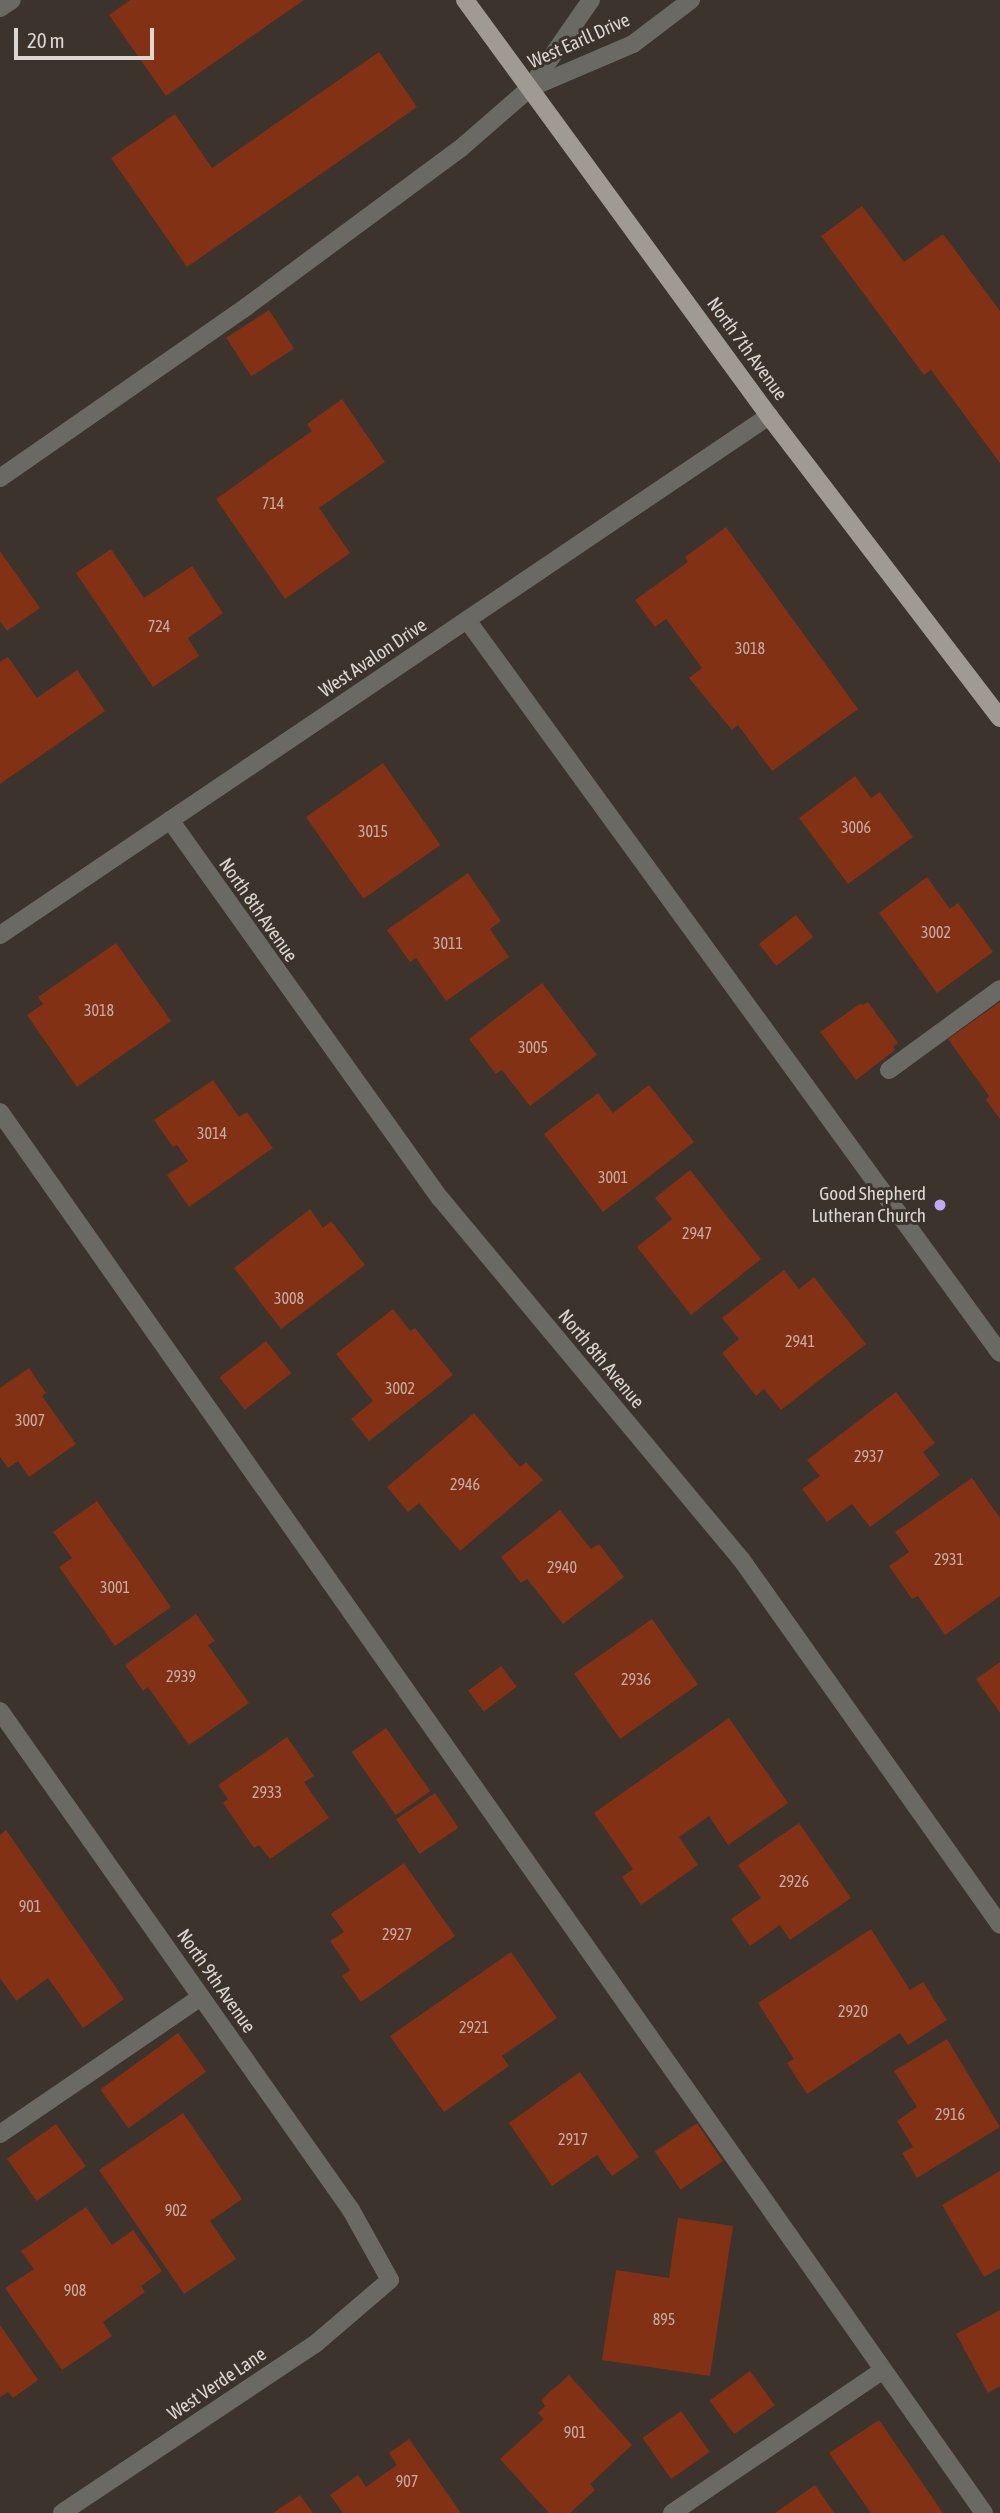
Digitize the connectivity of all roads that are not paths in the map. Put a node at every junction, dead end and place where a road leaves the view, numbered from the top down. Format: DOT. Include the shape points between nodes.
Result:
graph roads {
  1 [pos="12,0"];
  2 [pos="466,0"];
  3 [pos="591,0"];
  4 [pos="691,0"];
  5 [pos="0,8"];
  6 [pos="530,88"];
  7 [pos="769,416"];
  8 [pos="0,478"];
  9 [pos="467,620"];
  10 [pos="1000,718"];
  11 [pos="170,820"];
  12 [pos="0,935"];
  13 [pos="1000,989"];
  14 [pos="889,1070"];
  15 [pos="0,1112"];
  16 [pos="1000,1353"];
  17 [pos="0,1713"];
  18 [pos="1000,1925"];
  19 [pos="201,1997"];
  20 [pos="0,2134"];
  21 [pos="390,2280"];
  22 [pos="882,2371"];
  23 [pos="61,2513"];
  24 [pos="672,2513"];
  25 [pos="984,2513"];
  1 -- 5 [label="street"];
  2 -- 6 [label="main road, North 7th Avenue"];
  3 -- 6 [label="street, West Earll Drive"];
  4 -- 6 [label="street, West Earll Drive" via="633,44"];
  6 -- 7 [label="main road, North 7th Avenue"];
  6 -- 8 [label="street" via="439,164 234,315"];
  7 -- 9 [label="street, West Avalon Drive"];
  7 -- 10 [label="main road, North 7th Avenue"];
  9 -- 11 [label="street, West Avalon Drive"];
  9 -- 16 [label="street"];
  11 -- 12 [label="street, West Avalon Drive"];
  11 -- 18 [label="street, North 8th Avenue" via="440,1198 741,1559"];
  13 -- 14 [label="street"];
  15 -- 22 [label="street"];
  17 -- 19 [label="street, North 9th Avenue"];
  19 -- 20 [label="street"];
  19 -- 21 [label="street, North 9th Avenue" via="351,2210"];
  21 -- 23 [label="street, West Verde Lane" via="314,2344"];
  22 -- 24 [label="street"];
  22 -- 25 [label="street"];
}
